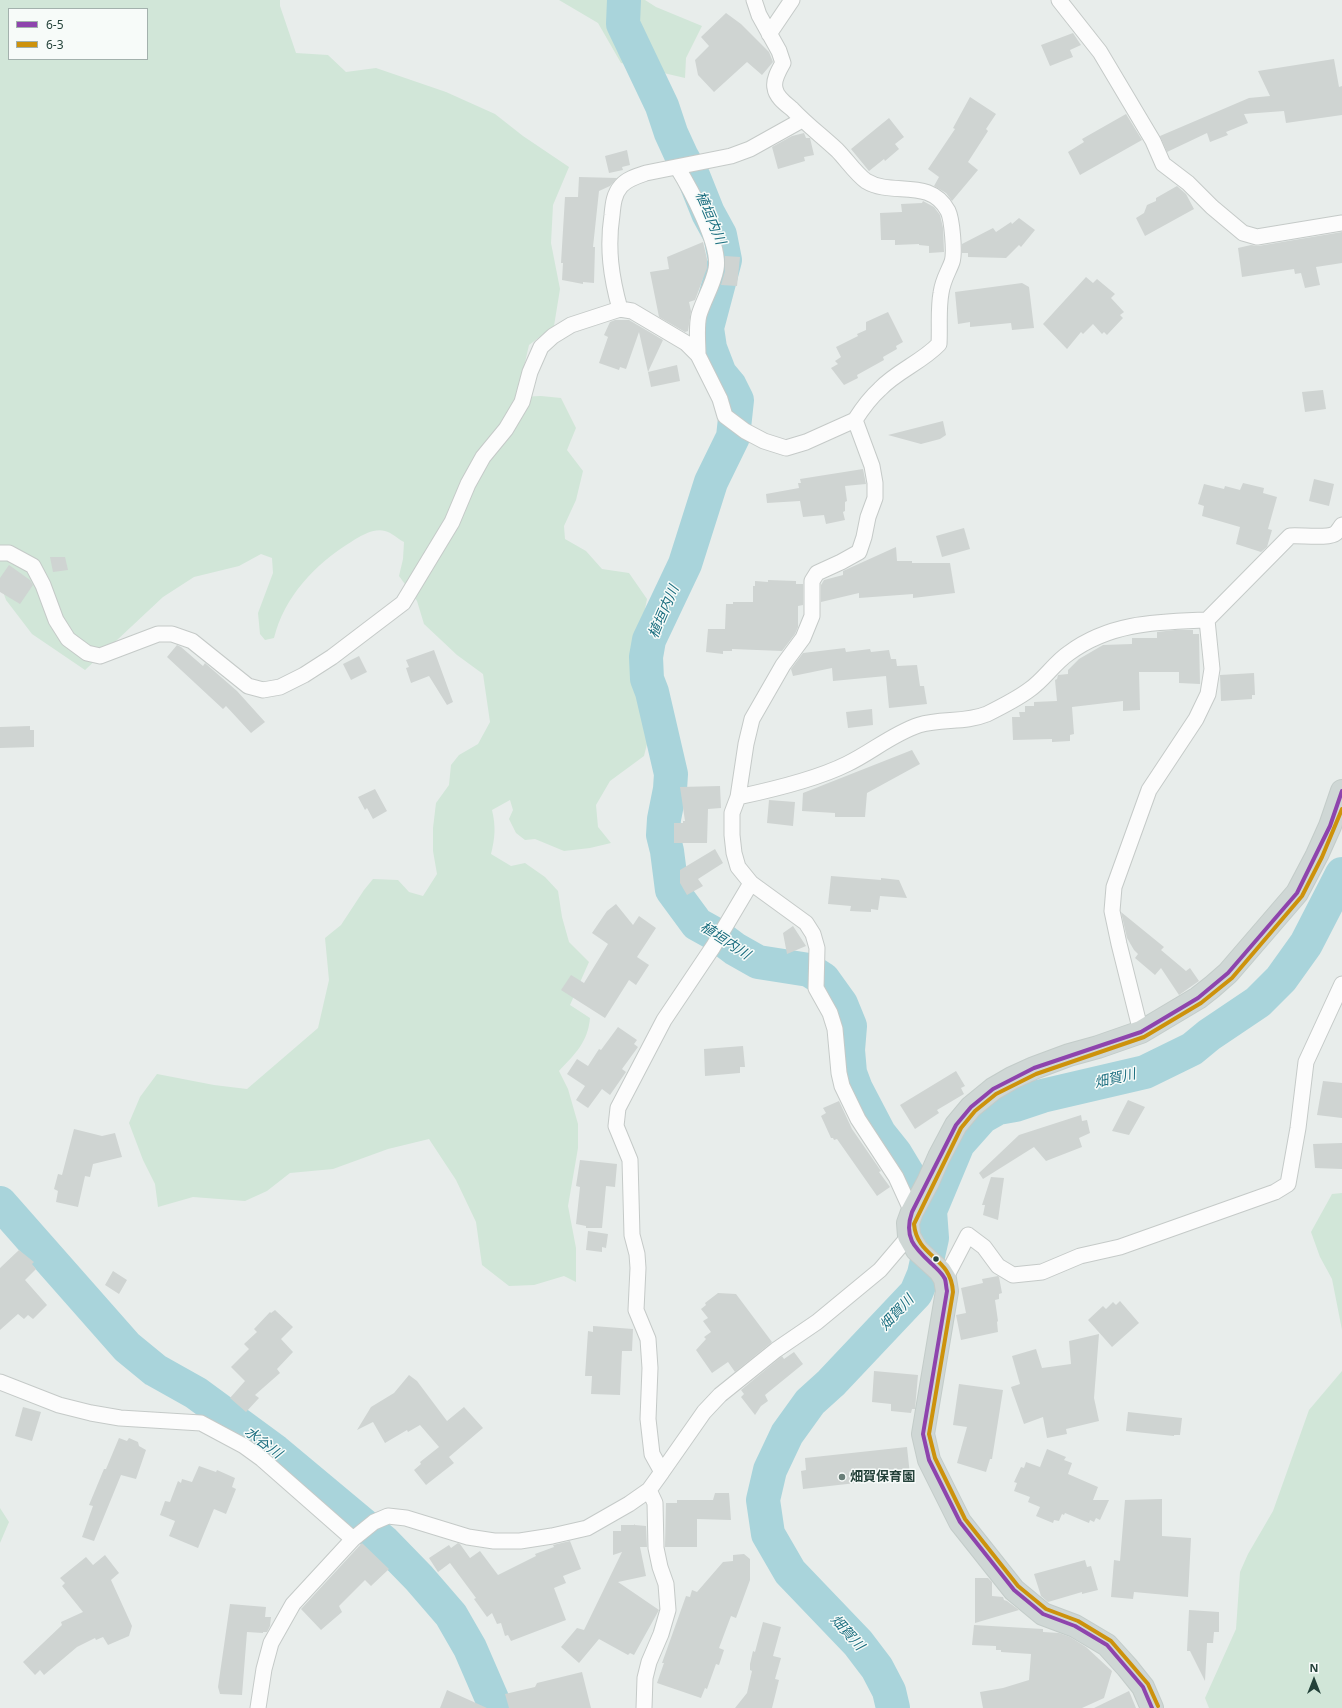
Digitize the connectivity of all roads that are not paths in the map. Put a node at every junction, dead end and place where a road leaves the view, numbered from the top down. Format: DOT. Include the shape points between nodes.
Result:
graph roads {
  1 [pos="754,0"];
  2 [pos="792,0"];
  3 [pos="1059,0"];
  4 [pos="769,34"];
  5 [pos="802,120"];
  6 [pos="677,167"];
  7 [pos="1342,222"];
  8 [pos="620,309"];
  9 [pos="698,355"];
  10 [pos="855,420"];
  11 [pos="1342,525"];
  12 [pos="0,553"];
  13 [pos="1207,620"];
  14 [pos="1342,791"];
  15 [pos="738,797"];
  16 [pos="752,883"];
  17 [pos="1342,984"];
  18 [pos="1140,1032"];
  19 [pos="918,1200"];
  20 [pos="913,1243"];
  21 [pos="943,1275"];
  22 [pos="0,1382"];
  23 [pos="662,1472"];
  24 [pos="649,1490"];
  25 [pos="353,1539"];
  26 [pos="258,1708"];
  27 [pos="644,1708"];
  28 [pos="1152,1708"];
  1 -- 4 [label="street"];
  2 -- 4 [label="street"];
  3 -- 7 [label="street" via="1100,52 1153,141 1163,164 1243,233 1257,237"];
  4 -- 5 [label="street" via="783,63 776,76 774,88 778,96"];
  5 -- 6 [label="street" via="750,149 731,156"];
  5 -- 10 [label="street" via="823,136 866,180 878,186 929,192 942,201 949,212 953,261 943,280 939,344 932,352 880,388"];
  6 -- 8 [label="street" via="634,177 620,187 615,196 610,225 610,261 613,286"];
  6 -- 9 [label="street" via="711,235 717,260 699,316"];
  8 -- 9 [label="street" via="632,311 658,325 686,343"];
  8 -- 12 [label="street" via="571,326 553,336 541,348 530,372 522,402 506,429 483,457 452,522 403,603 332,657 280,687 263,690 248,686 192,641 172,634 158,634 100,656 87,653 68,639 56,620 33,566 9,553"];
  9 -- 10 [label="street" via="726,416 764,442 786,448"];
  10 -- 15 [label="street" via="872,466 875,483 875,498 864,537 859,552 817,573 812,581 812,616 803,638 783,665 752,720"];
  11 -- 13 [label="street" via="1335,534 1328,536 1290,536"];
  13 -- 15 [label="street" via="1160,622 1109,632 1068,653 1030,690 986,714 965,720 920,725 892,737 847,764 790,784"];
  13 -- 18 [label="street" via="1212,669 1208,694 1196,718 1149,790 1114,887 1112,912"];
  14 -- 18 [label="main road" via="1327,833 1297,893 1228,973 1198,998"];
  15 -- 16 [label="street" via="732,812 734,853 738,867"];
  16 -- 19 [label="street" via="806,923 813,934 817,948 816,988 830,1013 835,1029 842,1086 858,1119 896,1177"];
  16 -- 23 [label="street" via="713,948 664,1020 618,1108 616,1126 630,1160 632,1235 638,1268 636,1310 648,1339 648,1419 652,1454"];
  17 -- 21 [label="street" via="1306,1062 1288,1184 1275,1192 1120,1246 1080,1256 1042,1272 1014,1275 998,1266 984,1247 968,1235"];
  18 -- 19 [label="main road" via="1034,1068 993,1089 971,1107 956,1125"];
  19 -- 20 [label="main road" via="908,1223"];
  20 -- 21 [label="main road"];
  20 -- 23 [label="street" via="816,1322 720,1395 704,1412"];
  21 -- 28 [label="main road" via="947,1291 945,1312 923,1434 929,1460 960,1522 1014,1590 1043,1614 1075,1626 1107,1645 1143,1687"];
  22 -- 25 [label="street" via="60,1405 91,1413 120,1418 201,1423 244,1446 262,1459"];
  23 -- 24 [label="street"];
  24 -- 25 [label="street" via="587,1528 552,1536 520,1541 494,1541 468,1537 406,1518 388,1516 374,1522"];
  24 -- 27 [label="street" via="654,1503 656,1548 666,1584 668,1610 645,1678"];
  25 -- 26 [label="street" via="293,1604 279,1627 271,1643 264,1669"];
}
